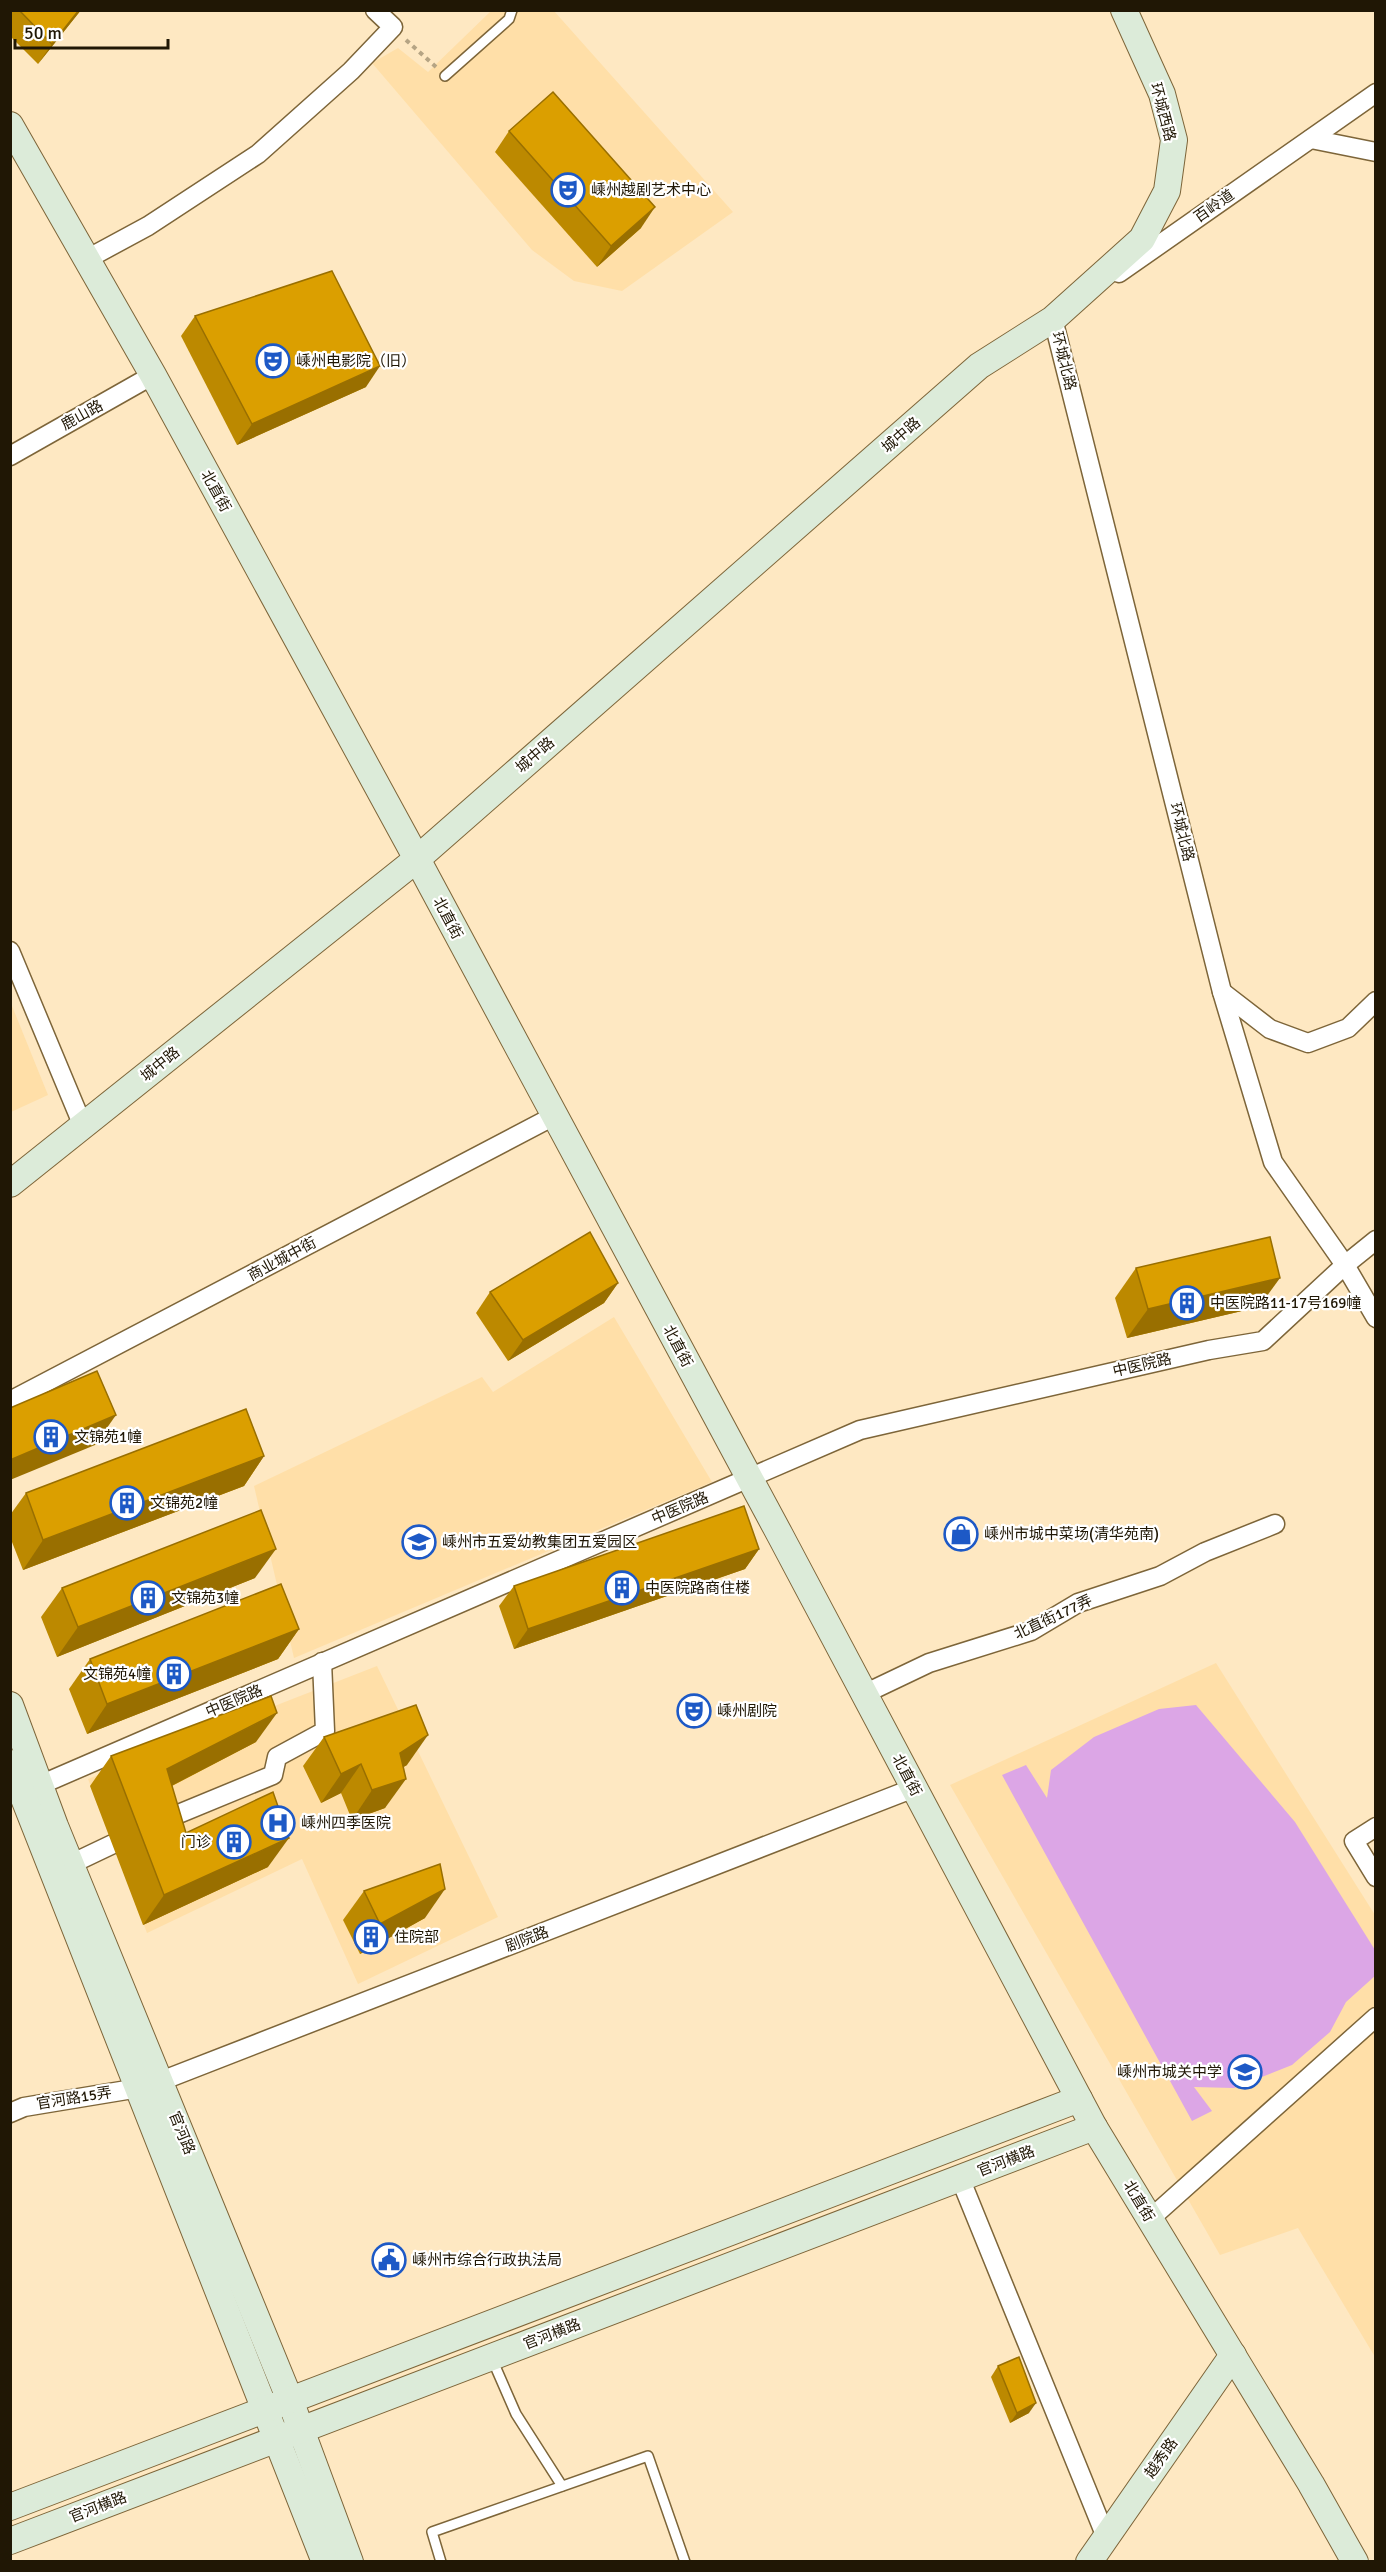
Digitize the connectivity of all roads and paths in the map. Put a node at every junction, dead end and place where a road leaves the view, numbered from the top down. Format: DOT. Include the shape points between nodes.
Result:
graph roads {
  1 [pos="375,10"];
  2 [pos="512,10"];
  3 [pos="1124,10"];
  4 [pos="393,27"];
  5 [pos="445,76"];
  6 [pos="1376,93"];
  7 [pos="10,125"];
  8 [pos="1311,139"];
  9 [pos="1376,152"];
  10 [pos="87,260"];
  11 [pos="1053,319"];
  12 [pos="153,375"];
  13 [pos="10,456"];
  14 [pos="417,859"];
  15 [pos="10,951"];
  16 [pos="1222,992"];
  17 [pos="1376,1001"];
  18 [pos="554,1116"];
  19 [pos="83,1126"];
  20 [pos="10,1184"];
  21 [pos="1376,1240"];
  22 [pos="1345,1265"];
  23 [pos="1376,1318"];
  24 [pos="10,1401"];
  25 [pos="749,1478"];
  26 [pos="1275,1524"];
  27 [pos="322,1662"];
  28 [pos="864,1694"];
  29 [pos="10,1705"];
  30 [pos="19,1777"];
  31 [pos="914,1788"];
  32 [pos="1376,1827"];
  33 [pos="71,1864"];
  34 [pos="1376,1877"];
  35 [pos="1376,2017"];
  36 [pos="150,2085"];
  37 [pos="1079,2099"];
  38 [pos="10,2113"];
  39 [pos="1094,2127"];
  40 [pos="960,2178"];
  41 [pos="1150,2219"];
  42 [pos="1233,2355"];
  43 [pos="491,2357"];
  44 [pos="290,2400"];
  45 [pos="264,2409"];
  46 [pos="301,2429"];
  47 [pos="275,2438"];
  48 [pos="562,2486"];
  49 [pos="10,2507"];
  50 [pos="1106,2537"];
  51 [pos="10,2541"];
  52 [pos="325,2562"];
  53 [pos="350,2562"];
  54 [pos="441,2562"];
  55 [pos="685,2562"];
  56 [pos="1089,2562"];
  57 [pos="1355,2562"];
  1 -- 4 [label="street"];
  2 -- 5 [label="lane" via="509,19"];
  3 -- 11 [label="main road, 环城西路" via="1162,94 1174,140 1167,191 1142,239"];
  4 -- 5 [label="path"];
  4 -- 10 [label="street" via="351,71 258,154 148,226"];
  6 -- 8 [label="street, 百岭道"];
  7 -- 10 [label="main road, 北直街"];
  8 -- 9 [label="street"];
  8 -- 11 [label="street, 百岭道"];
  10 -- 12 [label="main road, 北直街"];
  11 -- 14 [label="main road, 城中路" via="979,366"];
  11 -- 16 [label="street, 环城北路"];
  12 -- 13 [label="street, 鹿山路"];
  12 -- 14 [label="main road, 北直街"];
  14 -- 18 [label="main road, 北直街"];
  14 -- 19 [label="main road, 城中路"];
  15 -- 19 [label="street"];
  16 -- 17 [label="street" via="1270,1029 1308,1042 1348,1028"];
  16 -- 22 [label="street, 环城北路" via="1273,1162"];
  18 -- 24 [label="street, 商业城中街"];
  18 -- 25 [label="main road, 北直街"];
  19 -- 20 [label="main road, 城中路"];
  21 -- 22 [label="street, 中医院路"];
  22 -- 23 [label="street, 环城北路"];
  22 -- 25 [label="street, 中医院路" via="1263,1341 861,1430"];
  25 -- 27 [label="street, 中医院路"];
  25 -- 28 [label="main road, 北直街"];
  26 -- 28 [label="street, 北直街177弄" via="1205,1552 1160,1576 1078,1603 1031,1631 929,1663"];
  27 -- 30 [label="street, 中医院路"];
  27 -- 33 [label="street" via="325,1731 277,1757 273,1775"];
  28 -- 31 [label="main road, 北直街"];
  29 -- 30 [label="main road, 官河路"];
  30 -- 33 [label="main road, 官河路"];
  30 -- 36 [label="main road, 官河路"];
  31 -- 36 [label="street, 剧院路"];
  31 -- 37 [label="main road, 北直街"];
  32 -- 34 [label="street" via="1354,1841"];
  33 -- 36 [label="main road, 官河路"];
  35 -- 41 [label="street"];
  36 -- 38 [label="street, 官河路15弄" via="24,2107"];
  36 -- 44 [label="main road, 官河路"];
  36 -- 45 [label="main road, 官河路"];
  37 -- 39 [label="main road, 北直街"];
  37 -- 44 [label="main road"];
  39 -- 40 [label="main road, 官河横路"];
  39 -- 41 [label="main road, 北直街"];
  40 -- 43 [label="main road, 官河横路"];
  40 -- 50 [label="street"];
  41 -- 42 [label="main road, 北直街"];
  42 -- 50 [label="main road, 越秀路"];
  42 -- 57 [label="main road, 北直街"];
  43 -- 46 [label="main road, 官河横路"];
  43 -- 48 [label="lane" via="516,2414"];
  44 -- 45 [label="main road"];
  44 -- 46 [label="main road, 官河路"];
  45 -- 47 [label="main road, 官河路"];
  45 -- 49 [label="main road"];
  46 -- 47 [label="main road, 官河横路"];
  46 -- 53 [label="main road, 官河路"];
  47 -- 51 [label="main road, 官河横路"];
  47 -- 52 [label="main road, 官河路"];
  48 -- 54 [label="lane" via="432,2532"];
  48 -- 55 [label="lane" via="648,2456"];
  50 -- 56 [label="main road, 越秀路"];
}
